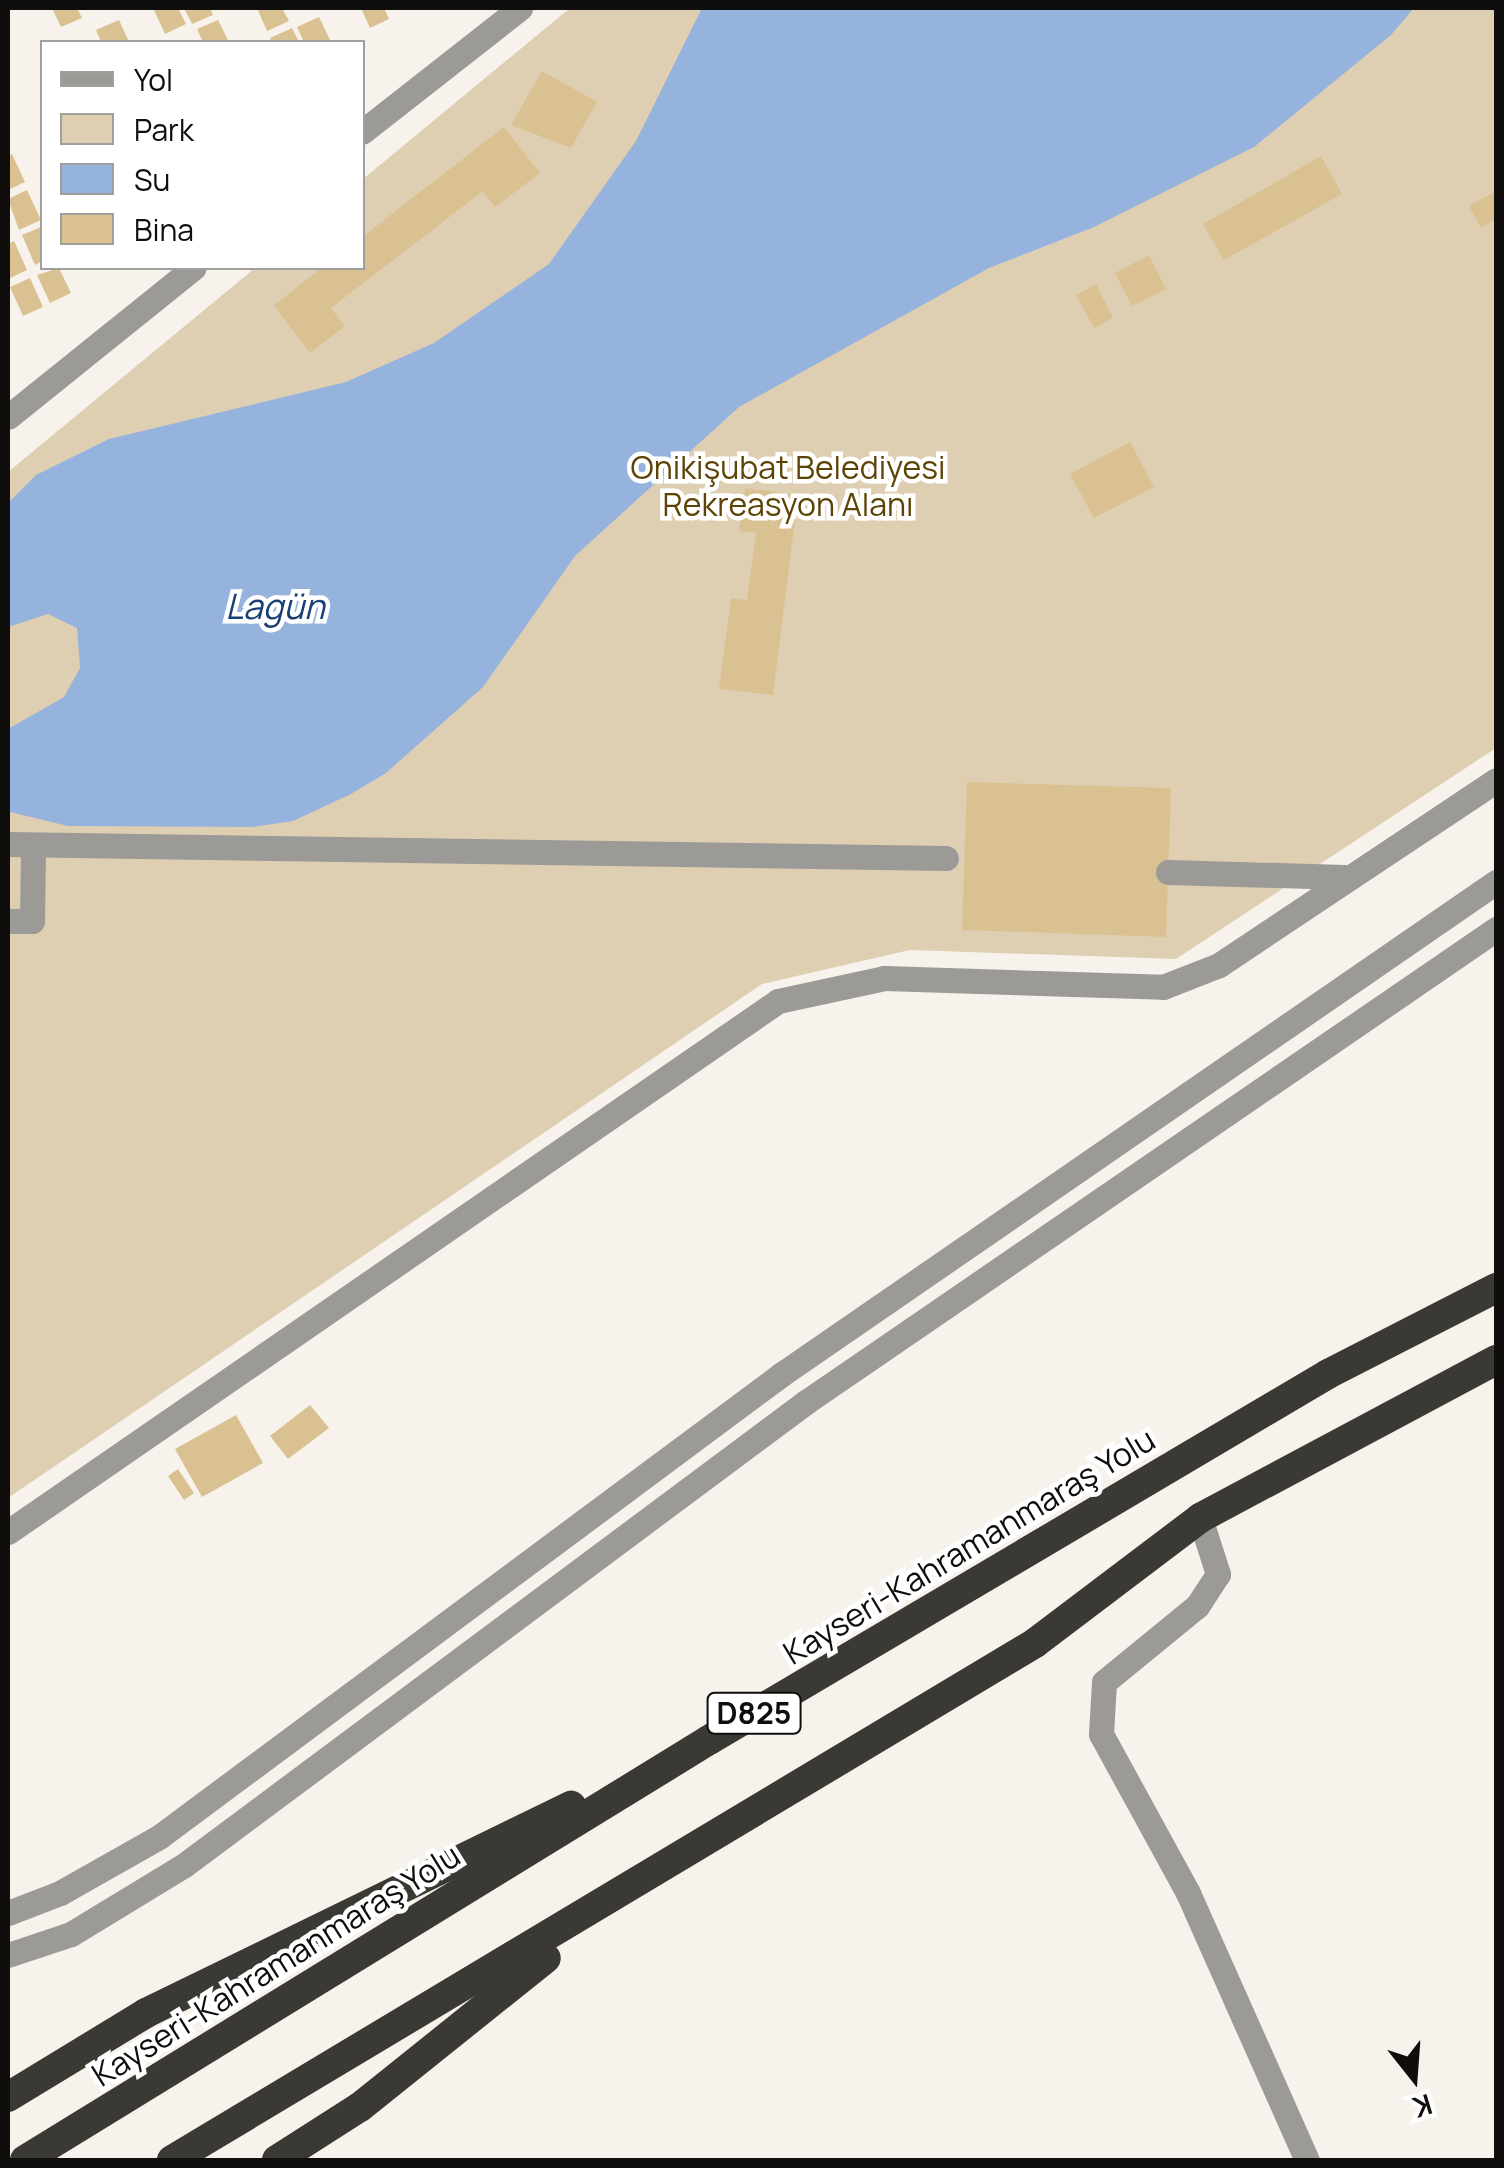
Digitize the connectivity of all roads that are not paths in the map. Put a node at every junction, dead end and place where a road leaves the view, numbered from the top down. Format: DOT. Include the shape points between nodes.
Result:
graph roads {
  1 [pos="520,8"];
  2 [pos="365,130"];
  3 [pos="191,270"];
  4 [pos="8,417"];
  5 [pos="1496,780"];
  6 [pos="20,844"];
  7 [pos="946,858"];
  8 [pos="1168,872"];
  9 [pos="1345,876"];
  10 [pos="1496,882"];
  11 [pos="8,921"];
  12 [pos="1496,929"];
  13 [pos="1496,1288"];
  14 [pos="1496,1360"];
  15 [pos="1200,1518"];
  16 [pos="8,1532"];
  17 [pos="709,1740"];
  18 [pos="628,1892"];
  19 [pos="8,1913"];
  20 [pos="8,1956"];
  21 [pos="8,2097"];
  22 [pos="25,2160"];
  23 [pos="172,2160"];
  24 [pos="277,2160"];
  25 [pos="1307,2160"];
  1 -- 2 [label="street"];
  3 -- 4 [label="street"];
  5 -- 9 [label="street"];
  6 -- 7 [label="street"];
  6 -- 11 [label="street" via="32,921"];
  8 -- 9 [label="street"];
  9 -- 16 [label="street" via="1219,965 1163,987 884,978 778,1001"];
  10 -- 19 [label="street" via="782,1374 159,1837 60,1893"];
  12 -- 20 [label="street" via="806,1402 183,1866 71,1934"];
  13 -- 17 [label="highway, Kayseri-Kahramanmaraş Yolu / D825" via="1328,1374"];
  14 -- 15 [label="highway, D825"];
  15 -- 18 [label="highway, D825" via="1035,1643"];
  15 -- 25 [label="street" via="1218,1574 1197,1606 1104,1682 1101,1734 1188,1893"];
  17 -- 21 [label="highway" via="146,2013"];
  17 -- 22 [label="highway, Kayseri-Kahramanmaraş Yolu / D825"];
  18 -- 23 [label="highway, D825"];
  18 -- 24 [label="highway" via="360,2107"];
}
